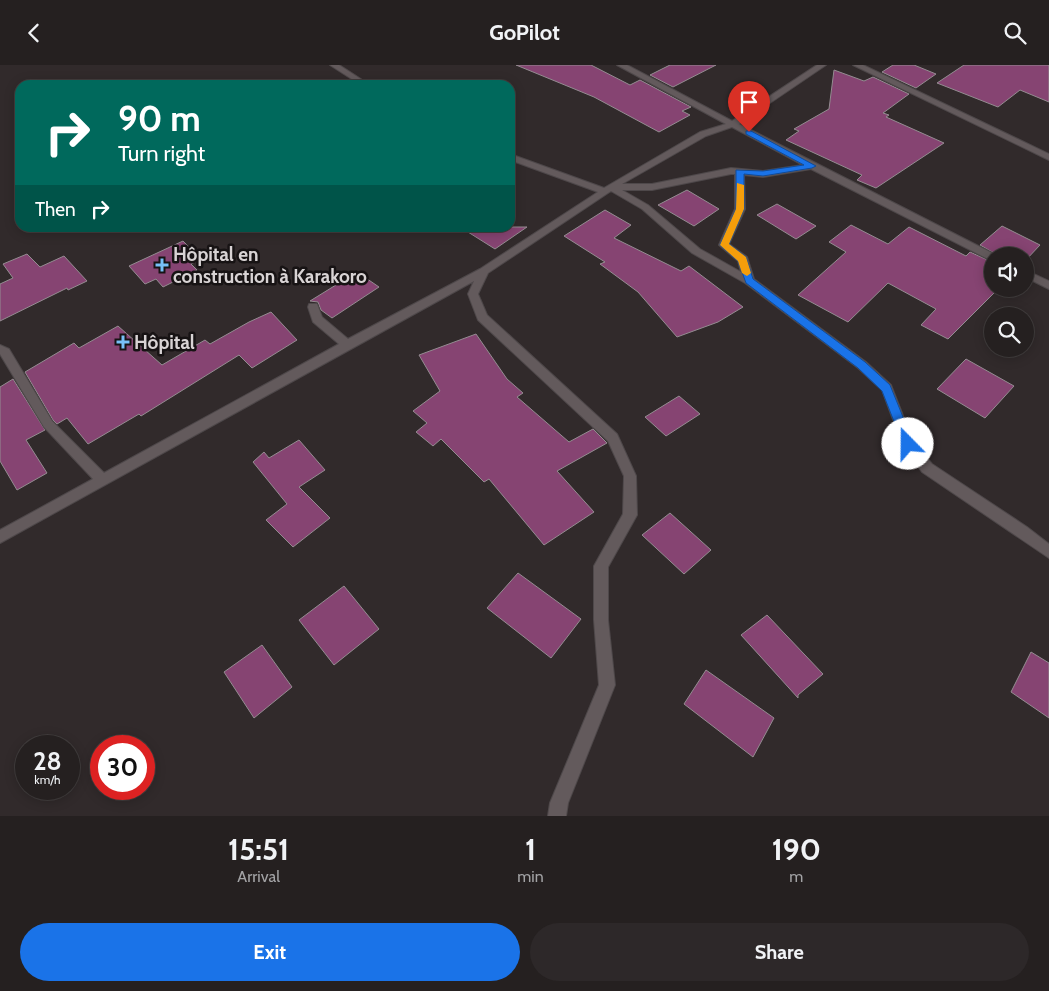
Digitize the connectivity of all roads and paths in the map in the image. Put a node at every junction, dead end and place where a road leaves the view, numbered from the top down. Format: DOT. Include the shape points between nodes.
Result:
graph roads {
  1 [pos="334,65"];
  2 [pos="621,65"];
  3 [pos="822,65"];
  4 [pos="857,65"];
  5 [pos="358,80"];
  6 [pos="733,124"];
  7 [pos="1049,157"];
  8 [pos="515,159"];
  9 [pos="812,166"];
  10 [pos="739,171"];
  11 [pos="608,189"];
  12 [pos="984,253"];
  13 [pos="484,271"];
  14 [pos="1034,278"];
  15 [pos="749,281"];
  16 [pos="1049,285"];
  17 [pos="313,307"];
  18 [pos="347,345"];
  19 [pos="0,349"];
  20 [pos="103,481"];
  21 [pos="0,537"];
  22 [pos="1049,552"];
  23 [pos="558,816"];
  1 -- 5 [label="street"];
  2 -- 6 [label="street"];
  3 -- 6 [label="street"];
  4 -- 7 [label="street"];
  6 -- 9 [label="street"];
  6 -- 11 [label="street" via="703,133"];
  8 -- 11 [label="street"];
  9 -- 10 [label="street" via="763,174"];
  9 -- 12 [label="street"];
  10 -- 11 [label="street" via="652,187"];
  10 -- 15 [label="street" via="740,209 724,245 742,259"];
  11 -- 13 [label="street"];
  11 -- 15 [label="street" via="645,207 696,251"];
  13 -- 18 [label="street"];
  13 -- 23 [label="street" via="473,293 482,317 612,438 630,476 630,515 601,566 601,620 607,685 559,803"];
  14 -- 16 [label="street"];
  15 -- 22 [label="street" via="862,365 886,388 908,444 927,468"];
  17 -- 18 [label="street" via="316,319"];
  18 -- 20 [label="street"];
  19 -- 20 [label="street" via="5,352 48,424"];
  20 -- 21 [label="street"];
}
